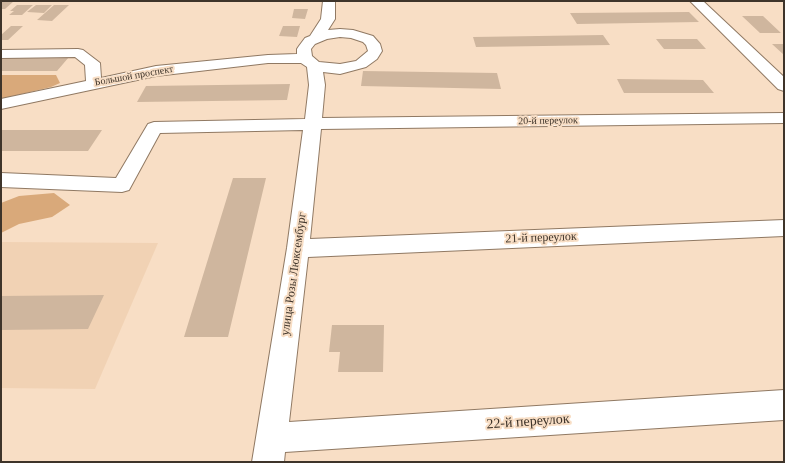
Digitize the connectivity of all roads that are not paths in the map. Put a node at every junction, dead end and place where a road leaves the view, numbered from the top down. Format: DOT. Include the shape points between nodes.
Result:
graph roads {
  1 [pos="329,1"];
  2 [pos="703,2"];
  3 [pos="328,19"];
  4 [pos="340,32"];
  5 [pos="316,38"];
  6 [pos="1,54"];
  7 [pos="310,64"];
  8 [pos="94,83"];
  9 [pos="784,86"];
  10 [pos="1,104"];
  11 [pos="784,118"];
  12 [pos="313,124"];
  13 [pos="1,180"];
  14 [pos="784,228"];
  15 [pos="298,248"];
  16 [pos="784,406"];
  17 [pos="269,450"];
  1 -- 3 [label="street"];
  2 -- 9 [label="street"];
  3 -- 4 [label="street"];
  3 -- 5 [label="street"];
  4 -- 5 [label="street"];
  4 -- 7 [label="street" via="368,39 373,44 375,52 361,64 340,69"];
  5 -- 7 [label="street" via="310,41"];
  6 -- 8 [label="street" via="78,53 92,63"];
  7 -- 8 [label="street, Большой проспект" via="268,59 156,71"];
  7 -- 12 [label="street, улица Розы Люксембург"];
  8 -- 10 [label="street, Большой проспект"];
  11 -- 12 [label="street, 20-й переулок"];
  12 -- 13 [label="street, 20-й переулок" via="154,128 122,185"];
  12 -- 15 [label="street, улица Розы Люксембург"];
  14 -- 15 [label="street, 21-й переулок"];
  15 -- 17 [label="street, улица Розы Люксембург"];
  16 -- 17 [label="street, 22-й переулок"];
}
